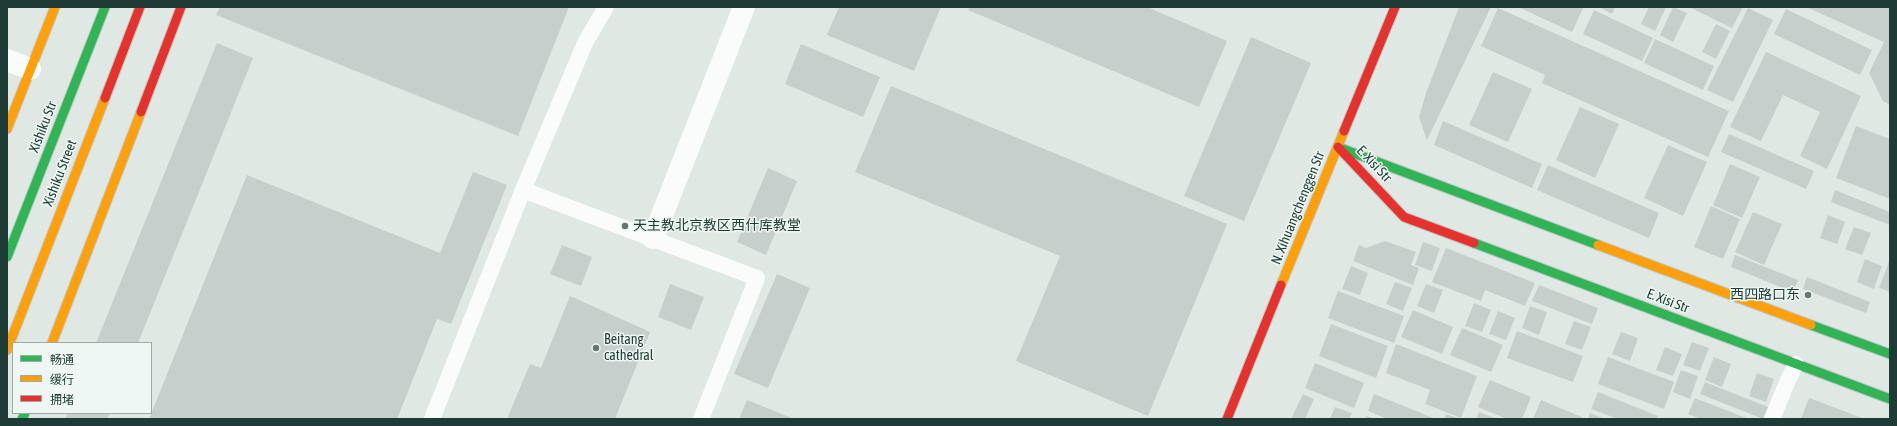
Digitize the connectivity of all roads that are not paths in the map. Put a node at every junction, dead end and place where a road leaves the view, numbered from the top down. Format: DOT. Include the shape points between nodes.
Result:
graph roads {
  1 [pos="55,7"];
  2 [pos="105,7"];
  3 [pos="140,7"];
  4 [pos="181,7"];
  5 [pos="606,7"];
  6 [pos="744,7"];
  7 [pos="1395,7"];
  8 [pos="7,60"];
  9 [pos="30,68"];
  10 [pos="7,129"];
  11 [pos="1338,147"];
  12 [pos="523,190"];
  13 [pos="653,238"];
  14 [pos="7,258"];
  15 [pos="52,342"];
  16 [pos="7,350"];
  17 [pos="1890,354"];
  18 [pos="1796,364"];
  19 [pos="1890,399"];
  20 [pos="432,419"];
  21 [pos="701,419"];
  22 [pos="1227,419"];
  23 [pos="1772,419"];
  1 -- 9 [label="main road"];
  2 -- 14 [label="main road, Xishiku Str"];
  3 -- 16 [label="main road, Xishiku Street"];
  4 -- 15 [label="main road"];
  5 -- 12 [label="lane" via="585,43"];
  6 -- 13 [label="street"];
  7 -- 11 [label="main road, N. Xihuangchenggen Str"];
  8 -- 9 [label="street"];
  9 -- 10 [label="main road"];
  11 -- 17 [label="main road, E. Xisi Str"];
  11 -- 18 [label="main road, E. Xisi Str" via="1404,217"];
  11 -- 22 [label="main road, N. Xihuangchenggen Str"];
  12 -- 13 [label="lane"];
  12 -- 20 [label="lane"];
  13 -- 21 [label="lane" via="757,278"];
  18 -- 19 [label="main road, E. Xisi Str"];
  18 -- 23 [label="lane"];
}
